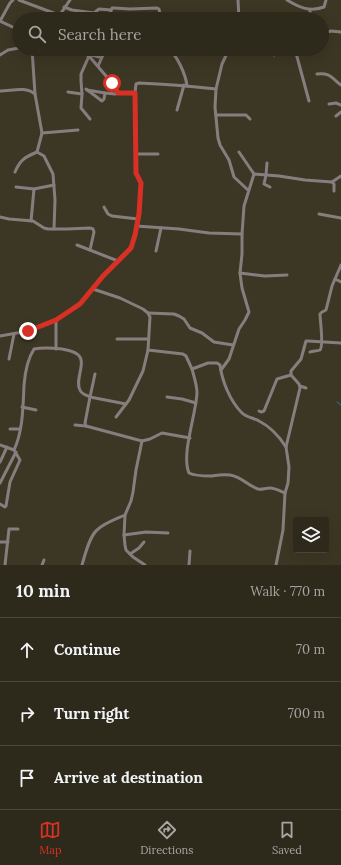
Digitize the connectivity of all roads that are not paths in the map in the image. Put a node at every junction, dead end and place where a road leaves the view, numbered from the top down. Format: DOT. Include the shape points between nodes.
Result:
graph roads {
  1 [pos="13,0"];
  2 [pos="18,0"];
  3 [pos="70,0"];
  4 [pos="238,0"];
  5 [pos="287,0"];
  6 [pos="326,0"];
  7 [pos="64,7"];
  8 [pos="111,10"];
  9 [pos="310,10"];
  10 [pos="51,12"];
  11 [pos="61,12"];
  12 [pos="87,12"];
  13 [pos="96,12"];
  14 [pos="160,12"];
  15 [pos="239,12"];
  16 [pos="0,21"];
  17 [pos="12,27"];
  18 [pos="329,32"];
  19 [pos="341,32"];
  20 [pos="12,49"];
  21 [pos="0,55"];
  22 [pos="32,56"];
  23 [pos="87,56"];
  24 [pos="90,56"];
  25 [pos="102,56"];
  26 [pos="175,56"];
  27 [pos="226,56"];
  28 [pos="297,56"];
  29 [pos="98,66"];
  30 [pos="317,74"];
  31 [pos="186,85"];
  32 [pos="341,85"];
  33 [pos="82,88"];
  34 [pos="86,89"];
  35 [pos="216,89"];
  36 [pos="0,91"];
  37 [pos="68,92"];
  38 [pos="105,93"];
  39 [pos="118,93"];
  40 [pos="135,93"];
  41 [pos="35,94"];
  42 [pos="82,94"];
  43 [pos="309,101"];
  44 [pos="330,104"];
  45 [pos="341,105"];
  46 [pos="177,110"];
  47 [pos="341,112"];
  48 [pos="216,115"];
  49 [pos="336,116"];
  50 [pos="90,119"];
  51 [pos="250,119"];
  52 [pos="78,130"];
  53 [pos="42,134"];
  54 [pos="37,152"];
  55 [pos="239,152"];
  56 [pos="136,154"];
  57 [pos="158,154"];
  58 [pos="266,163"];
  59 [pos="15,172"];
  60 [pos="254,174"];
  61 [pos="266,175"];
  62 [pos="341,176"];
  63 [pos="332,182"];
  64 [pos="54,185"];
  65 [pos="16,187"];
  66 [pos="270,187"];
  67 [pos="34,189"];
  68 [pos="248,190"];
  69 [pos="334,190"];
  70 [pos="104,207"];
  71 [pos="319,214"];
  72 [pos="0,217"];
  73 [pos="341,218"];
  74 [pos="138,219"];
  75 [pos="31,221"];
  76 [pos="136,226"];
  77 [pos="161,228"];
  78 [pos="54,229"];
  79 [pos="242,234"];
  80 [pos="77,245"];
  81 [pos="90,250"];
  82 [pos="156,251"];
  83 [pos="118,261"];
  84 [pos="341,265"];
  85 [pos="240,273"];
  86 [pos="287,275"];
  87 [pos="335,279"];
  88 [pos="341,282"];
  89 [pos="93,288"];
  90 [pos="148,313"];
  91 [pos="56,320"];
  92 [pos="14,334"];
  93 [pos="0,336"];
  94 [pos="117,339"];
  95 [pos="148,339"];
  96 [pos="322,342"];
  97 [pos="341,343"];
  98 [pos="233,345"];
  99 [pos="56,349"];
  100 [pos="148,350"];
  101 [pos="310,352"];
  102 [pos="9,359"];
  103 [pos="192,369"];
  104 [pos="220,370"];
  105 [pos="95,374"];
  106 [pos="291,375"];
  107 [pos="300,386"];
  108 [pos="306,388"];
  109 [pos="90,397"];
  110 [pos="167,397"];
  111 [pos="196,403"];
  112 [pos="126,404"];
  113 [pos="22,407"];
  114 [pos="36,410"];
  115 [pos="259,412"];
  116 [pos="116,417"];
  117 [pos="75,425"];
  118 [pos="86,426"];
  119 [pos="10,429"];
  120 [pos="20,429"];
  121 [pos="190,438"];
  122 [pos="142,441"];
  123 [pos="0,445"];
  124 [pos="7,447"];
  125 [pos="286,447"];
  126 [pos="15,451"];
  127 [pos="0,462"];
  128 [pos="0,483"];
  129 [pos="285,493"];
  130 [pos="0,504"];
  131 [pos="125,515"];
  132 [pos="18,529"];
  133 [pos="168,533"];
  134 [pos="124,535"];
  135 [pos="0,542"];
  136 [pos="8,542"];
  137 [pos="144,542"];
  138 [pos="190,551"];
  139 [pos="130,554"];
  140 [pos="44,560"];
  141 [pos="5,565"];
  142 [pos="42,565"];
  143 [pos="82,565"];
  144 [pos="145,565"];
  145 [pos="189,565"];
  146 [pos="276,565"];
  1 -- 16 [label="street"];
  2 -- 10 [label="street"];
  3 -- 7 [label="street"];
  4 -- 15 [label="street"];
  5 -- 9 [label="street"];
  6 -- 9 [label="street" via="324,7"];
  7 -- 11 [label="street"];
  7 -- 12 [label="street"];
  8 -- 13 [label="street" via="100,9"];
  8 -- 14 [label="street" via="157,8"];
  16 -- 17 [label="street"];
  18 -- 19 [label="street"];
  20 -- 21 [label="street"];
  22 -- 41 [label="street"];
  23 -- 33 [label="street" via="81,74"];
  24 -- 29 [label="street"];
  25 -- 29 [label="street"];
  26 -- 31 [label="street" via="184,74"];
  27 -- 35 [label="street"];
  28 -- 43 [label="street"];
  29 -- 39 [label="street"];
  30 -- 32 [label="street" via="326,74"];
  31 -- 35 [label="street"];
  31 -- 40 [label="street" via="139,83 136,84"];
  31 -- 46 [label="street"];
  33 -- 34 [label="street"];
  33 -- 42 [label="street"];
  34 -- 38 [label="street"];
  34 -- 38 [label="street" via="102,101"];
  35 -- 48 [label="street"];
  36 -- 41 [label="street" via="25,89"];
  37 -- 42 [label="street"];
  38 -- 39 [label="street"];
  39 -- 40 [label="street"];
  40 -- 56 [label="street"];
  41 -- 53 [label="street"];
  42 -- 50 [label="street" via="81,108"];
  44 -- 45 [label="street"];
  47 -- 49 [label="street"];
  48 -- 51 [label="street" via="246,115"];
  48 -- 68 [label="street" via="218,138 229,160 234,178"];
  52 -- 53 [label="street"];
  53 -- 54 [label="street"];
  54 -- 59 [label="street" via="21,161"];
  54 -- 64 [label="street" via="46,158"];
  55 -- 60 [label="street"];
  56 -- 57 [label="street"];
  56 -- 74 [label="street" via="136,173 141,183"];
  58 -- 61 [label="street"];
  60 -- 61 [label="street"];
  60 -- 68 [label="street"];
  61 -- 63 [label="street"];
  61 -- 66 [label="street" via="264,184"];
  62 -- 63 [label="street"];
  63 -- 69 [label="street"];
  64 -- 67 [label="street"];
  64 -- 78 [label="street"];
  65 -- 67 [label="street"];
  67 -- 75 [label="street"];
  68 -- 79 [label="street"];
  70 -- 74 [label="street" via="112,216"];
  71 -- 73 [label="street"];
  72 -- 75 [label="street"];
  74 -- 76 [label="street"];
  75 -- 78 [label="street" via="44,228"];
  76 -- 77 [label="street"];
  76 -- 83 [label="street" via="131,248"];
  77 -- 79 [label="street" via="209,234"];
  77 -- 82 [label="street"];
  78 -- 81 [label="street" via="93,229"];
  79 -- 85 [label="street"];
  80 -- 81 [label="street"];
  81 -- 83 [label="street"];
  83 -- 89 [label="street"];
  84 -- 87 [label="street"];
  85 -- 86 [label="street"];
  85 -- 98 [label="street" via="249,311"];
  87 -- 88 [label="street"];
  87 -- 96 [label="street" via="326,310 320,314"];
  89 -- 90 [label="street" via="120,298"];
  89 -- 91 [label="street" via="80,304"];
  90 -- 95 [label="street"];
  90 -- 98 [label="street" via="174,314 184,319 190,328 214,342"];
  91 -- 92 [label="street"];
  91 -- 99 [label="street"];
  92 -- 93 [label="street"];
  92 -- 102 [label="street"];
  94 -- 95 [label="street"];
  95 -- 100 [label="street"];
  96 -- 97 [label="street"];
  96 -- 101 [label="street" via="320,350"];
  96 -- 106 [label="street" via="306,342 301,359 291,371"];
  98 -- 104 [label="street" via="228,359"];
  99 -- 109 [label="street" via="74,352 80,356 82,362 79,388"];
  99 -- 113 [label="street" via="38,348 31,354 26,370"];
  100 -- 103 [label="street" via="183,354"];
  100 -- 112 [label="street" via="143,371"];
  103 -- 104 [label="street" via="208,363 217,363"];
  103 -- 111 [label="street" via="197,390"];
  104 -- 125 [label="street" via="228,391 243,414 274,431"];
  105 -- 109 [label="street"];
  106 -- 107 [label="street"];
  106 -- 115 [label="street" via="277,379 264,411"];
  107 -- 108 [label="street"];
  107 -- 125 [label="street"];
  109 -- 112 [label="street"];
  109 -- 118 [label="street" via="84,424"];
  110 -- 111 [label="street"];
  111 -- 121 [label="street"];
  112 -- 116 [label="street"];
  113 -- 114 [label="street"];
  113 -- 120 [label="street"];
  117 -- 118 [label="street"];
  118 -- 122 [label="street"];
  119 -- 120 [label="street"];
  120 -- 126 [label="street"];
  121 -- 122 [label="street" via="162,434"];
  121 -- 129 [label="street" via="186,463 189,473 206,476 234,475 260,490 271,488"];
  122 -- 131 [label="street" via="131,501"];
  123 -- 124 [label="street"];
  124 -- 126 [label="street"];
  124 -- 127 [label="street"];
  125 -- 129 [label="street" via="289,467"];
  126 -- 128 [label="street"];
  126 -- 130 [label="street" via="20,461 10,482 6,506"];
  129 -- 146 [label="street" via="283,530"];
  131 -- 134 [label="street"];
  131 -- 143 [label="street" via="94,532"];
  132 -- 136 [label="street" via="9,529"];
  133 -- 134 [label="street"];
  134 -- 139 [label="street" via="126,550"];
  135 -- 136 [label="street"];
  136 -- 141 [label="street"];
  137 -- 139 [label="street"];
  138 -- 145 [label="street"];
  139 -- 144 [label="street"];
  140 -- 142 [label="street"];
}
